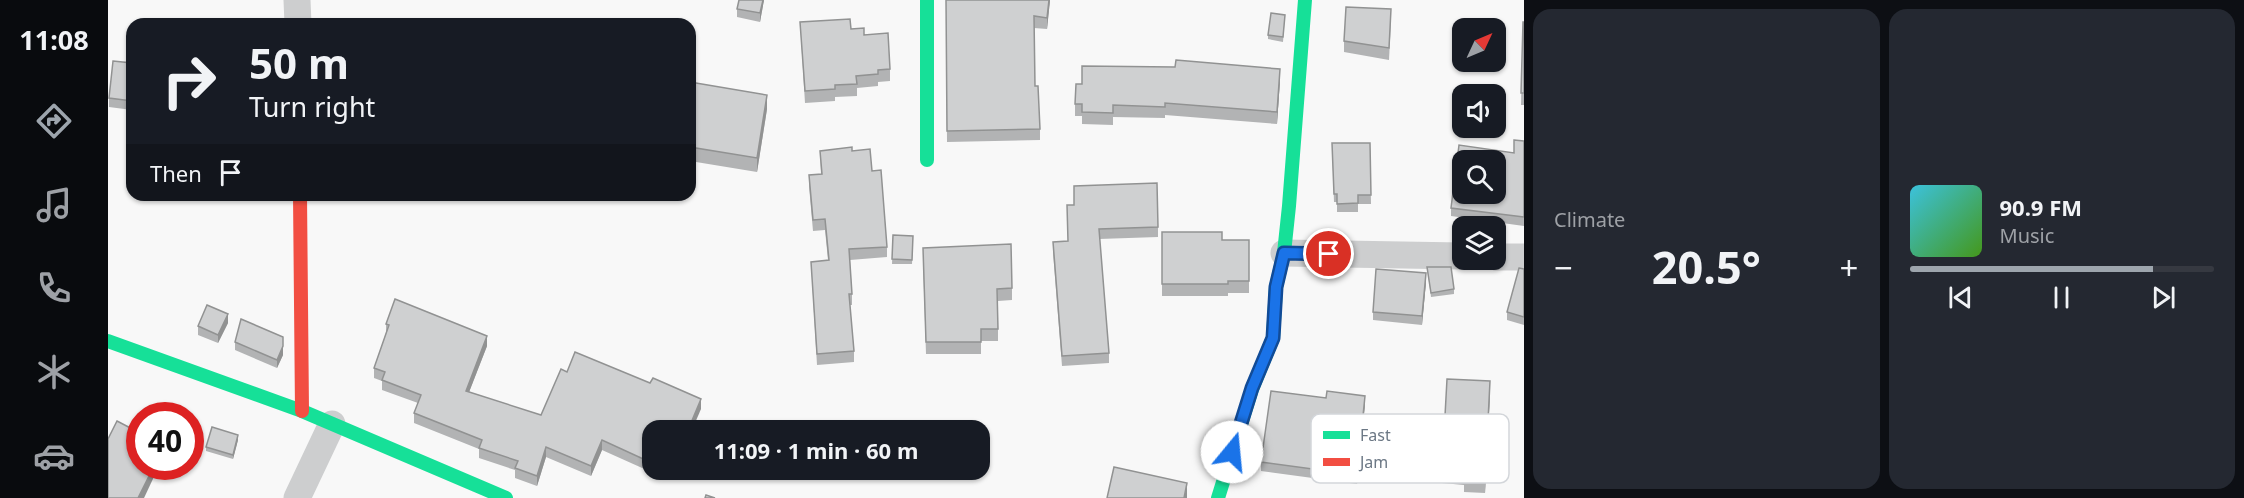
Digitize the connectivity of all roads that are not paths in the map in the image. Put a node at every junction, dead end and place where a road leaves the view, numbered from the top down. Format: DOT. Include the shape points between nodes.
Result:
graph roads {
  1 [pos="297,0"];
  2 [pos="927,0"];
  3 [pos="1305,0"];
  4 [pos="298,18"];
  5 [pos="927,160"];
  6 [pos="300,201"];
  7 [pos="1284,253"];
  8 [pos="1452,256"];
  9 [pos="1506,257"];
  10 [pos="1524,257"];
  11 [pos="108,341"];
  12 [pos="302,411"];
  13 [pos="332,424"];
  14 [pos="297,498"];
  15 [pos="506,498"];
  16 [pos="1218,498"];
  1 -- 4 [label="street"];
  2 -- 5 [label="street"];
  3 -- 7 [label="street"];
  6 -- 12 [label="street"];
  7 -- 8 [label="street"];
  7 -- 16 [label="street" via="1276,287 1273,338 1252,388"];
  9 -- 10 [label="street"];
  11 -- 12 [label="street"];
  12 -- 13 [label="street"];
  13 -- 14 [label="street"];
  13 -- 15 [label="street"];
}
